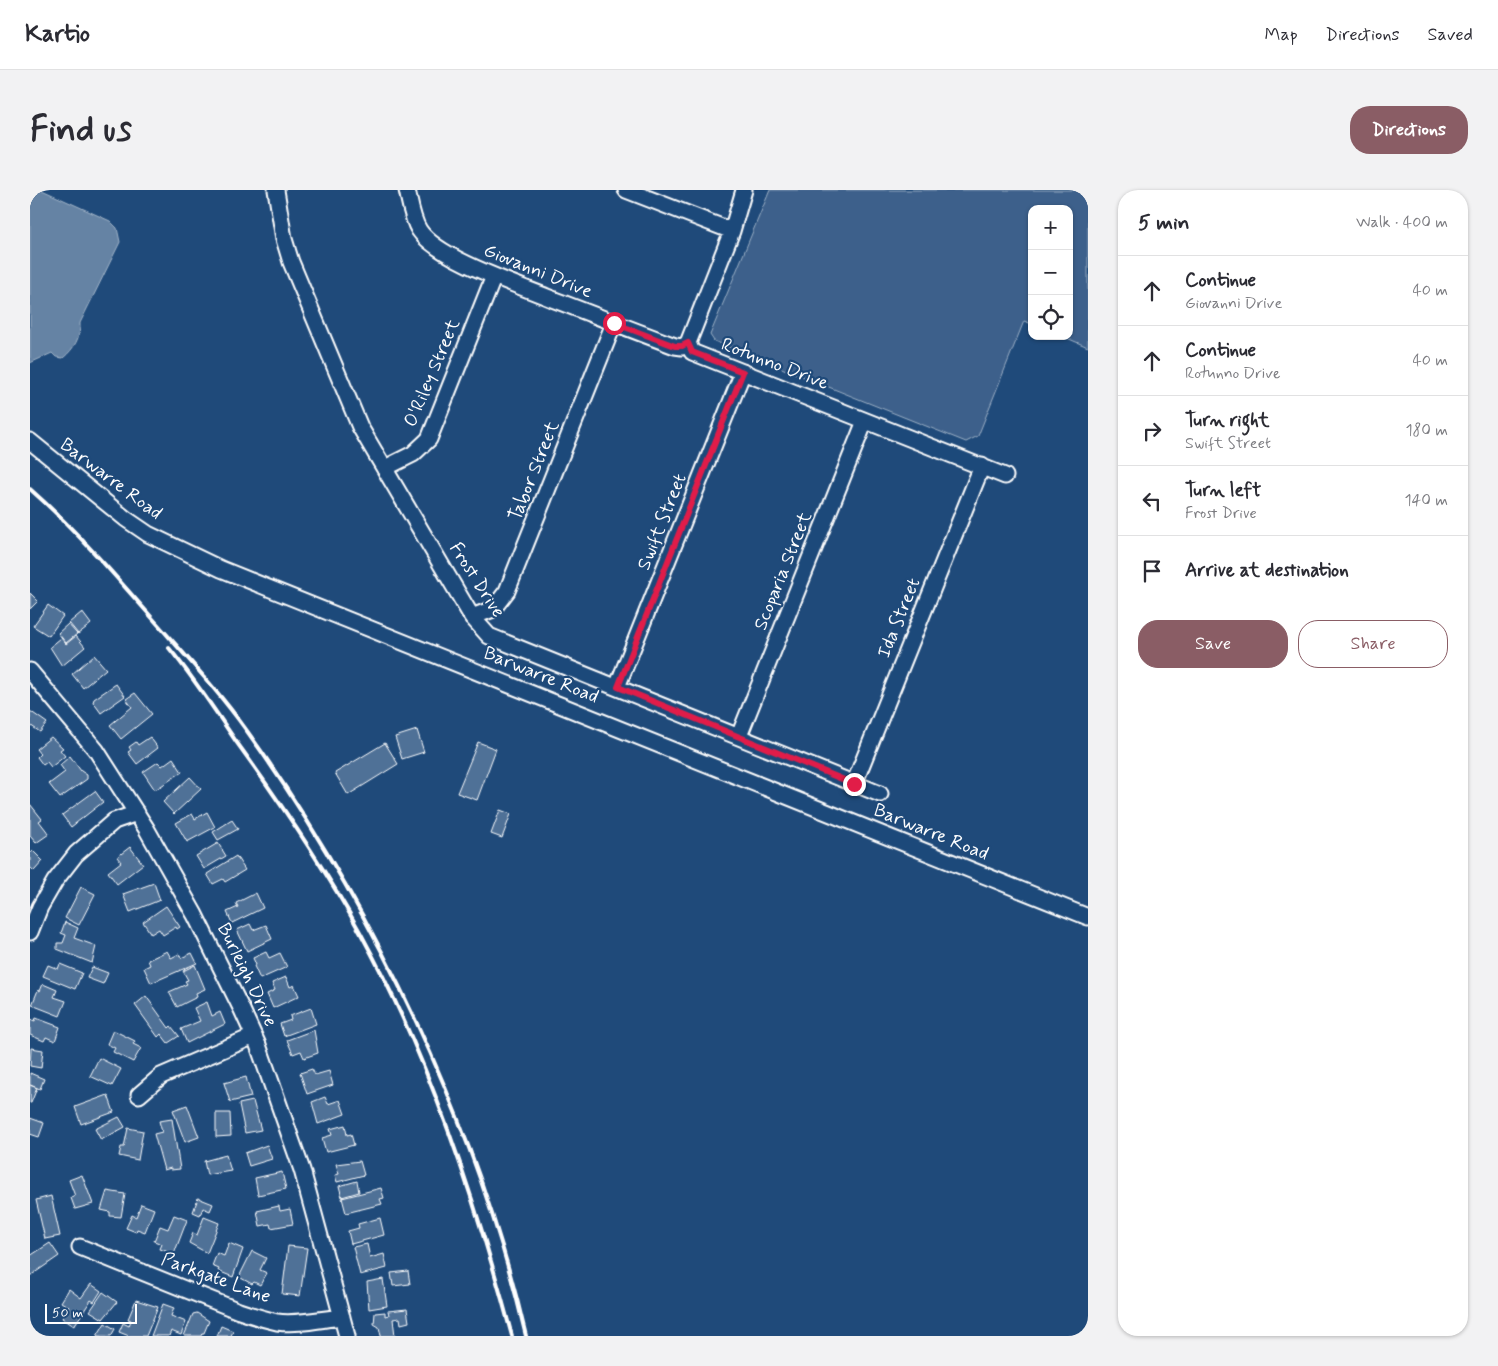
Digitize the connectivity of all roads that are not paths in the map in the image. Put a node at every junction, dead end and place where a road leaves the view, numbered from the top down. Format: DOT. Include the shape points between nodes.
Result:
graph roads {
  1 [pos="276,190"];
  2 [pos="407,190"];
  3 [pos="626,190"];
  4 [pos="744,190"];
  5 [pos="732,231"];
  6 [pos="494,276"];
  7 [pos="614,323"];
  8 [pos="688,343"];
  9 [pos="743,372"];
  10 [pos="865,421"];
  11 [pos="30,442"];
  12 [pos="982,466"];
  13 [pos="385,468"];
  14 [pos="1005,476"];
  15 [pos="472,617"];
  16 [pos="30,671"];
  17 [pos="618,687"];
  18 [pos="739,736"];
  19 [pos="854,784"];
  20 [pos="880,794"];
  21 [pos="137,813"];
  22 [pos="1088,917"];
  23 [pos="30,932"];
  24 [pos="254,1036"];
  25 [pos="139,1096"];
  26 [pos="80,1247"];
  27 [pos="342,1316"];
  28 [pos="347,1336"];
  1 -- 13 [label="street, Frost Drive" via="291,262 360,427"];
  2 -- 6 [label="street, Giovanni Drive" via="419,230 445,253"];
  3 -- 5 [label="street"];
  4 -- 5 [label="street"];
  5 -- 8 [label="street"];
  6 -- 7 [label="street, Giovanni Drive"];
  6 -- 13 [label="street, O'Riley Street" via="428,439 412,454"];
  7 -- 8 [label="street, Giovanni Drive" via="675,346"];
  7 -- 15 [label="street, Tabor Street" via="507,591 493,609"];
  8 -- 9 [label="street, Rotunno Drive" via="692,352"];
  9 -- 10 [label="street, Rotunno Drive"];
  9 -- 17 [label="street, Swift Street"];
  10 -- 12 [label="street, Rotunno Drive"];
  10 -- 18 [label="street, Scoparia Street"];
  11 -- 22 [label="street, Barwarre Road" via="126,519 155,538 212,565"];
  12 -- 14 [label="street, Rotunno Drive"];
  12 -- 19 [label="street, Ida Street"];
  13 -- 15 [label="street, Frost Drive"];
  15 -- 17 [label="street, Frost Drive" via="489,636"];
  16 -- 21 [label="street, Burleigh Drive" via="96,750"];
  17 -- 18 [label="street, Frost Drive"];
  18 -- 19 [label="street, Frost Drive"];
  19 -- 20 [label="street, Frost Drive"];
  21 -- 23 [label="street" via="114,821 76,854 54,881"];
  21 -- 24 [label="street, Burleigh Drive" via="195,915"];
  24 -- 25 [label="street" via="161,1076"];
  24 -- 27 [label="street, Burleigh Drive" via="302,1170"];
  26 -- 27 [label="street, Parkgate Lane" via="262,1318 302,1322"];
  27 -- 28 [label="street, Burleigh Drive"];
}
